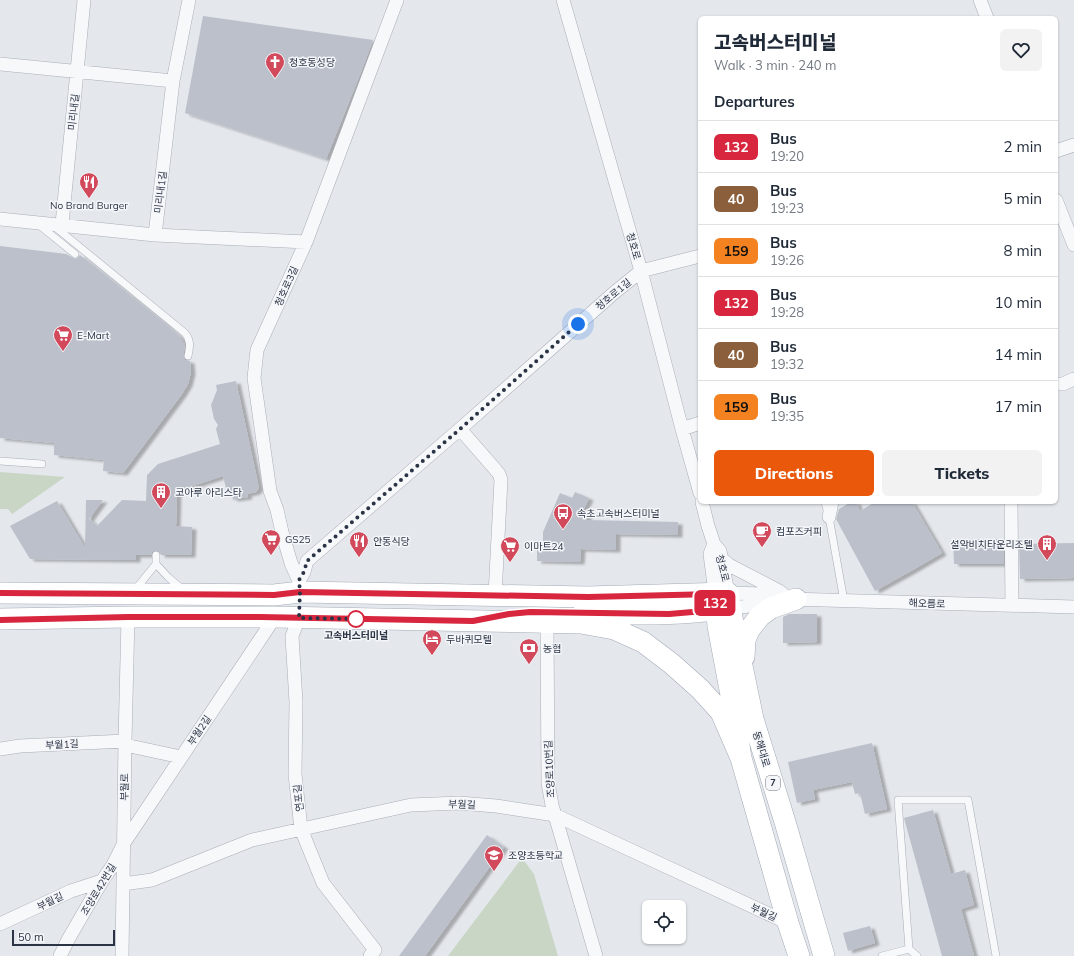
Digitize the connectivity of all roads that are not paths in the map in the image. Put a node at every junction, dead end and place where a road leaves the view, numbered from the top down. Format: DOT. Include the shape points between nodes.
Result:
graph roads {
  1 [pos="84,0"];
  2 [pos="189,0"];
  3 [pos="397,0"];
  4 [pos="563,0"];
  5 [pos="980,0"];
  6 [pos="986,16"];
  7 [pos="0,64"];
  8 [pos="77,71"];
  9 [pos="173,81"];
  10 [pos="1074,145"];
  11 [pos="1058,150"];
  12 [pos="1058,205"];
  13 [pos="0,219"];
  14 [pos="36,222"];
  15 [pos="56,224"];
  16 [pos="155,235"];
  17 [pos="306,242"];
  18 [pos="1074,245"];
  19 [pos="75,254"];
  20 [pos="698,257"];
  21 [pos="641,271"];
  22 [pos="188,356"];
  23 [pos="1074,379"];
  24 [pos="1058,384"];
  25 [pos="698,424"];
  26 [pos="460,429"];
  27 [pos="682,429"];
  28 [pos="0,461"];
  29 [pos="42,464"];
  30 [pos="698,486"];
  31 [pos="702,504"];
  32 [pos="826,504"];
  33 [pos="832,504"];
  34 [pos="1012,504"];
  35 [pos="829,517"];
  36 [pos="714,544"];
  37 [pos="156,555"];
  38 [pos="721,558"];
  39 [pos="156,564"];
  40 [pos="299,586"];
  41 [pos="0,593"];
  42 [pos="132,594"];
  43 [pos="188,594"];
  44 [pos="495,595"];
  45 [pos="788,599"];
  46 [pos="722,601"];
  47 [pos="844,601"];
  48 [pos="1012,606"];
  49 [pos="1074,607"];
  50 [pos="128,617"];
  51 [pos="275,618"];
  52 [pos="299,618"];
  53 [pos="0,620"];
  54 [pos="473,621"];
  55 [pos="547,623"];
  56 [pos="744,674"];
  57 [pos="125,743"];
  58 [pos="0,749"];
  59 [pos="181,757"];
  60 [pos="741,758"];
  61 [pos="555,815"];
  62 [pos="301,829"];
  63 [pos="124,843"];
  64 [pos="102,881"];
  65 [pos="123,884"];
  66 [pos="788,923"];
  67 [pos="0,924"];
  68 [pos="909,949"];
  69 [pos="60,956"];
  70 [pos="122,956"];
  71 [pos="370,956"];
  72 [pos="596,956"];
  73 [pos="799,956"];
  74 [pos="824,956"];
  75 [pos="882,956"];
  76 [pos="917,956"];
  77 [pos="996,956"];
  1 -- 8 [label="street, 미리내길"];
  2 -- 9 [label="street, 미리내1길"];
  3 -- 17 [label="street, 청호로3길"];
  4 -- 21 [label="street, 청호로"];
  5 -- 6 [label="street"];
  7 -- 8 [label="street"];
  8 -- 9 [label="street"];
  8 -- 15 [label="street, 미리내길"];
  9 -- 16 [label="street, 미리내1길"];
  10 -- 11 [label="street"];
  12 -- 18 [label="street"];
  13 -- 14 [label="street"];
  14 -- 15 [label="street"];
  14 -- 19 [label="lane"];
  15 -- 16 [label="street"];
  15 -- 22 [label="lane" via="185,333 190,342"];
  16 -- 17 [label="street"];
  17 -- 40 [label="street, 청호로3길" via="257,350 254,378 270,491"];
  20 -- 21 [label="street"];
  21 -- 26 [label="street, 청호로1길"];
  21 -- 27 [label="street, 청호로"];
  23 -- 24 [label="street"];
  25 -- 27 [label="street"];
  26 -- 40 [label="street, 청호로1길" via="307,561"];
  26 -- 44 [label="street" via="499,474 501,480"];
  27 -- 30 [label="street, 청호로"];
  28 -- 29 [label="lane"];
  31 -- 36 [label="street, 청호로"];
  32 -- 35 [label="lane"];
  33 -- 35 [label="street"];
  34 -- 48 [label="street"];
  35 -- 47 [label="lane"];
  36 -- 38 [label="street, 청호로" via="720,551"];
  36 -- 46 [label="street, 청호로" via="710,554"];
  37 -- 39 [label="lane"];
  38 -- 45 [label="street" via="779,591"];
  38 -- 46 [label="street, 청호로"];
  39 -- 42 [label="lane"];
  39 -- 43 [label="lane"];
  40 -- 43 [label="main road" via="274,595"];
  40 -- 44 [label="main road"];
  40 -- 52 [label="main road"];
  41 -- 42 [label="main road"];
  42 -- 43 [label="main road"];
  44 -- 46 [label="main road"];
  45 -- 46 [label="street, 해오름로" via="768,604"];
  45 -- 47 [label="street, 해오름로"];
  45 -- 56 [label="main road" via="760,616 749,630 745,640"];
  46 -- 54 [label="main road, 동해대로" via="669,614 530,612"];
  46 -- 56 [label="main road, 동해대로 / 7"];
  46 -- 60 [label="main road, 동해대로"];
  47 -- 48 [label="street, 해오름로"];
  48 -- 49 [label="street, 해오름로"];
  50 -- 51 [label="main road, 동해대로"];
  50 -- 53 [label="main road, 동해대로"];
  50 -- 57 [label="street, 부월로"];
  51 -- 52 [label="main road, 동해대로"];
  51 -- 59 [label="street, 부월2길"];
  52 -- 54 [label="main road, 동해대로"];
  52 -- 62 [label="street, 연포길" via="292,636 296,702 295,774"];
  54 -- 55 [label="main road, 동해대로"];
  55 -- 60 [label="main road, 동해대로" via="581,623 614,629 643,642 695,684 721,712"];
  55 -- 61 [label="street, 조양로10번길" via="548,783"];
  56 -- 74 [label="main road, 동해대로 / 7" via="753,719 786,822"];
  57 -- 58 [label="street, 부월1길" via="20,746"];
  57 -- 59 [label="street, 부월1길"];
  57 -- 63 [label="street, 부월로"];
  59 -- 63 [label="street, 부월2길"];
  60 -- 66 [label="main road, 동해대로"];
  61 -- 62 [label="street, 부월길" via="459,803 410,805"];
  61 -- 66 [label="street, 부월길"];
  61 -- 72 [label="street, 조양로10번길"];
  62 -- 65 [label="street, 부월길" via="252,840 152,880"];
  62 -- 71 [label="street, 연포길" via="323,883 375,950"];
  63 -- 64 [label="street, 조양로42번길"];
  63 -- 65 [label="street, 부월로"];
  64 -- 67 [label="street, 부월길" via="71,891"];
  64 -- 69 [label="street, 조양로42번길"];
  65 -- 70 [label="street, 부월로"];
  66 -- 73 [label="main road, 동해대로"];
  68 -- 75 [label="lane"];
  68 -- 76 [label="lane"];
  68 -- 77 [label="lane" via="898,800 968,800"];
}
